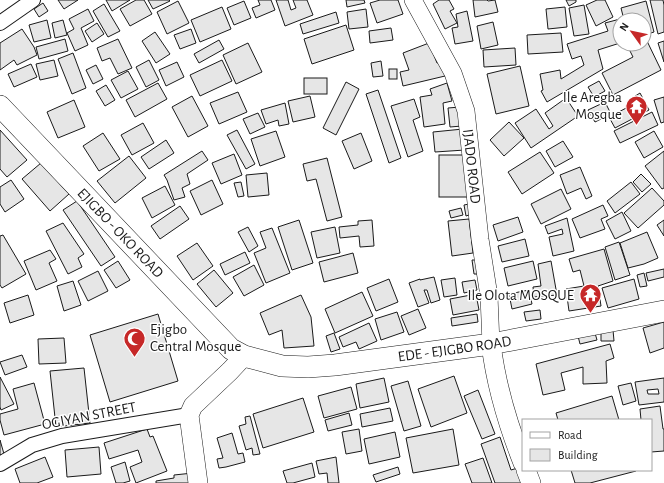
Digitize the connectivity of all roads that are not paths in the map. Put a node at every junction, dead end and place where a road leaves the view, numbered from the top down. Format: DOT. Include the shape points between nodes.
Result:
graph roads {
  1 [pos="33,0"];
  2 [pos="413,0"];
  3 [pos="0,22"];
  4 [pos="0,106"];
  5 [pos="664,311"];
  6 [pos="491,344"];
  7 [pos="244,356"];
  8 [pos="189,415"];
  9 [pos="522,460"];
  10 [pos="0,464"];
  11 [pos="526,471"];
  12 [pos="198,483"];
  13 [pos="531,483"];
  1 -- 3 [label="street"];
  2 -- 6 [label="street, IJADO ROAD" via="453,73 466,111 489,296"];
  4 -- 7 [label="main road, EJIGBO - OKO ROAD" via="231,349"];
  5 -- 6 [label="main road, EDE - EJIGBO ROAD"];
  6 -- 7 [label="main road, EDE - EJIGBO ROAD" via="322,366 282,366"];
  6 -- 9 [label="main road" via="494,371"];
  7 -- 8 [label="main road" via="193,406"];
  8 -- 10 [label="street, OGIYAN STREET" via="62,436 32,446"];
  8 -- 12 [label="main road"];
  11 -- 13 [label="main road"];
}
